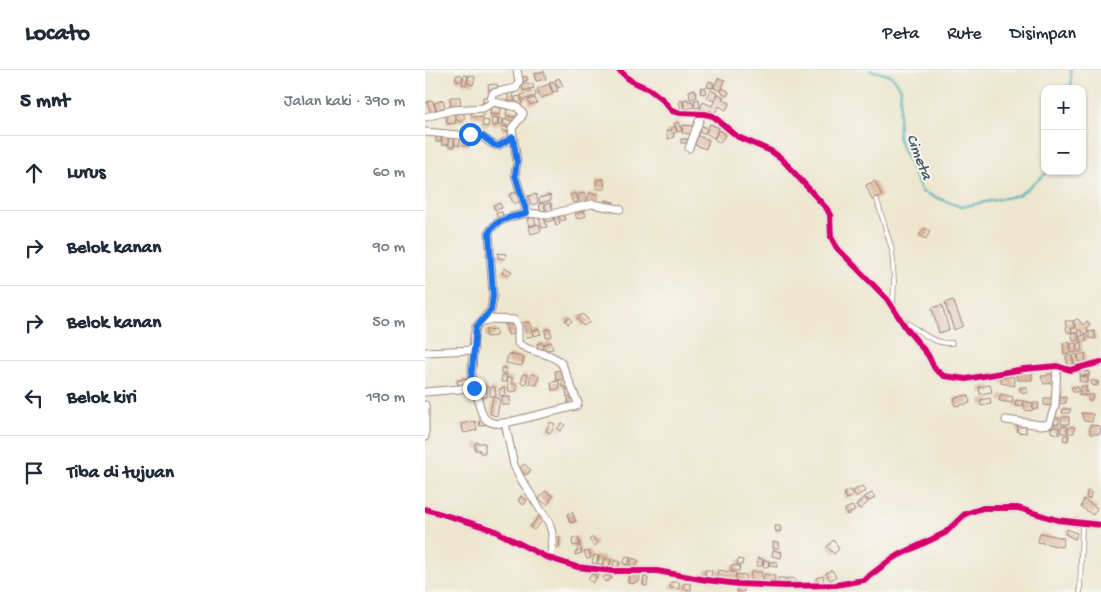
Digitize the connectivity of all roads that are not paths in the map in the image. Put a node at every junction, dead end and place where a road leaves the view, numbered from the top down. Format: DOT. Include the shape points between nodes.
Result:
graph roads {
  1 [pos="517,70"];
  2 [pos="619,70"];
  3 [pos="494,102"];
  4 [pos="702,114"];
  5 [pos="425,117"];
  6 [pos="425,132"];
  7 [pos="513,137"];
  8 [pos="689,148"];
  9 [pos="877,200"];
  10 [pos="620,209"];
  11 [pos="527,213"];
  12 [pos="893,306"];
  13 [pos="900,319"];
  14 [pos="479,322"];
  15 [pos="952,343"];
  16 [pos="474,350"];
  17 [pos="425,352"];
  18 [pos="1101,362"];
  19 [pos="1057,366"];
  20 [pos="471,386"];
  21 [pos="425,392"];
  22 [pos="425,405"];
  23 [pos="1006,420"];
  24 [pos="505,423"];
  25 [pos="425,438"];
  26 [pos="425,509"];
  27 [pos="1082,523"];
  28 [pos="1101,525"];
  29 [pos="551,559"];
  30 [pos="1080,592"];
  1 -- 3 [label="street" via="516,88 493,93 491,98"];
  2 -- 4 [label="street" via="631,81 663,99 672,111"];
  3 -- 5 [label="street" via="483,108 453,110"];
  3 -- 7 [label="street" via="522,111 522,116 512,128"];
  4 -- 8 [label="street"];
  4 -- 12 [label="street" via="713,116 738,137 781,158 827,209 831,237 837,248"];
  6 -- 7 [label="street" via="482,136 498,146"];
  7 -- 11 [label="street" via="517,162 515,175"];
  9 -- 12 [label="lane" via="892,250"];
  10 -- 11 [label="street" via="591,204 547,215"];
  11 -- 14 [label="street" via="506,218 491,228 493,296 491,310"];
  12 -- 13 [label="street"];
  13 -- 15 [label="lane" via="936,342"];
  13 -- 19 [label="street" via="929,355 935,369 944,376 966,379"];
  14 -- 16 [label="street"];
  14 -- 24 [label="street" via="515,320 518,343 558,358 579,403"];
  16 -- 17 [label="street"];
  16 -- 20 [label="street"];
  18 -- 19 [label="street" via="1070,370"];
  19 -- 23 [label="street" via="1055,406 1049,424"];
  20 -- 21 [label="street"];
  20 -- 24 [label="street" via="489,423"];
  22 -- 25 [label="street"];
  24 -- 29 [label="street" via="517,472 551,527"];
  26 -- 29 [label="street" via="491,529"];
  27 -- 28 [label="street"];
  27 -- 29 [label="street" via="1057,520 1027,509 983,508 965,514 945,533 893,558 866,580 836,585 738,584 657,571 591,570"];
  27 -- 30 [label="lane"];
}
